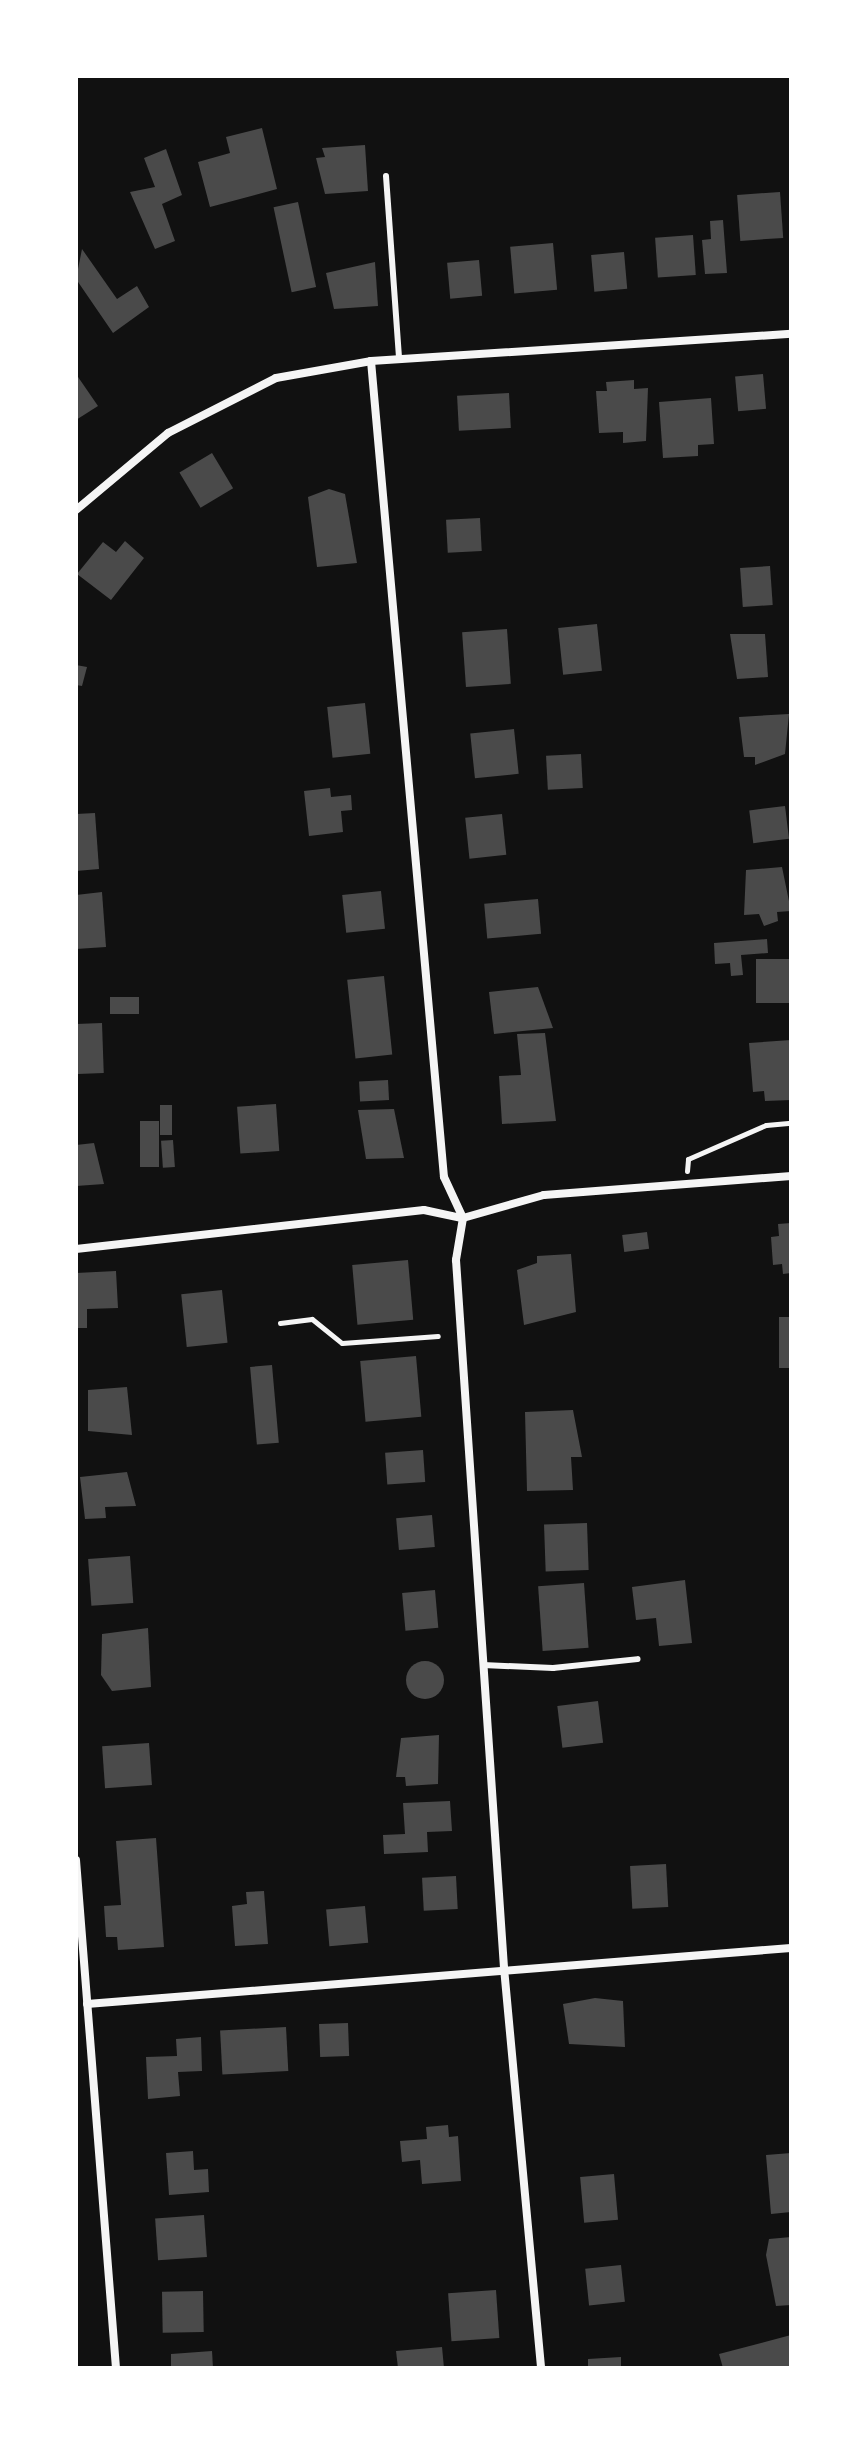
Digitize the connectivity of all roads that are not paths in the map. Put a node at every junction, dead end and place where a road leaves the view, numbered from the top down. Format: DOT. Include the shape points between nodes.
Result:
graph roads {
  1 [pos="386,176"];
  2 [pos="791,334"];
  3 [pos="399,359"];
  4 [pos="371,361"];
  5 [pos="76,510"];
  6 [pos="791,1176"];
  7 [pos="463,1218"];
  8 [pos="76,1249"];
  9 [pos="638,1659"];
  10 [pos="483,1665"];
  11 [pos="76,1860"];
  12 [pos="791,1948"];
  13 [pos="504,1968"];
  14 [pos="87,2004"];
  15 [pos="116,2368"];
  16 [pos="541,2368"];
  1 -- 3 [label="lane"];
  2 -- 3 [label="street"];
  3 -- 4 [label="street"];
  4 -- 5 [label="street" via="276,378 233,396 168,433"];
  4 -- 7 [label="street" via="444,1177"];
  6 -- 7 [label="street" via="544,1195"];
  7 -- 8 [label="street" via="424,1210"];
  7 -- 10 [label="street" via="456,1260"];
  9 -- 10 [label="lane" via="553,1668"];
  10 -- 13 [label="street"];
  11 -- 14 [label="street"];
  12 -- 13 [label="street"];
  13 -- 14 [label="street"];
  13 -- 16 [label="street"];
  14 -- 15 [label="street"];
}
